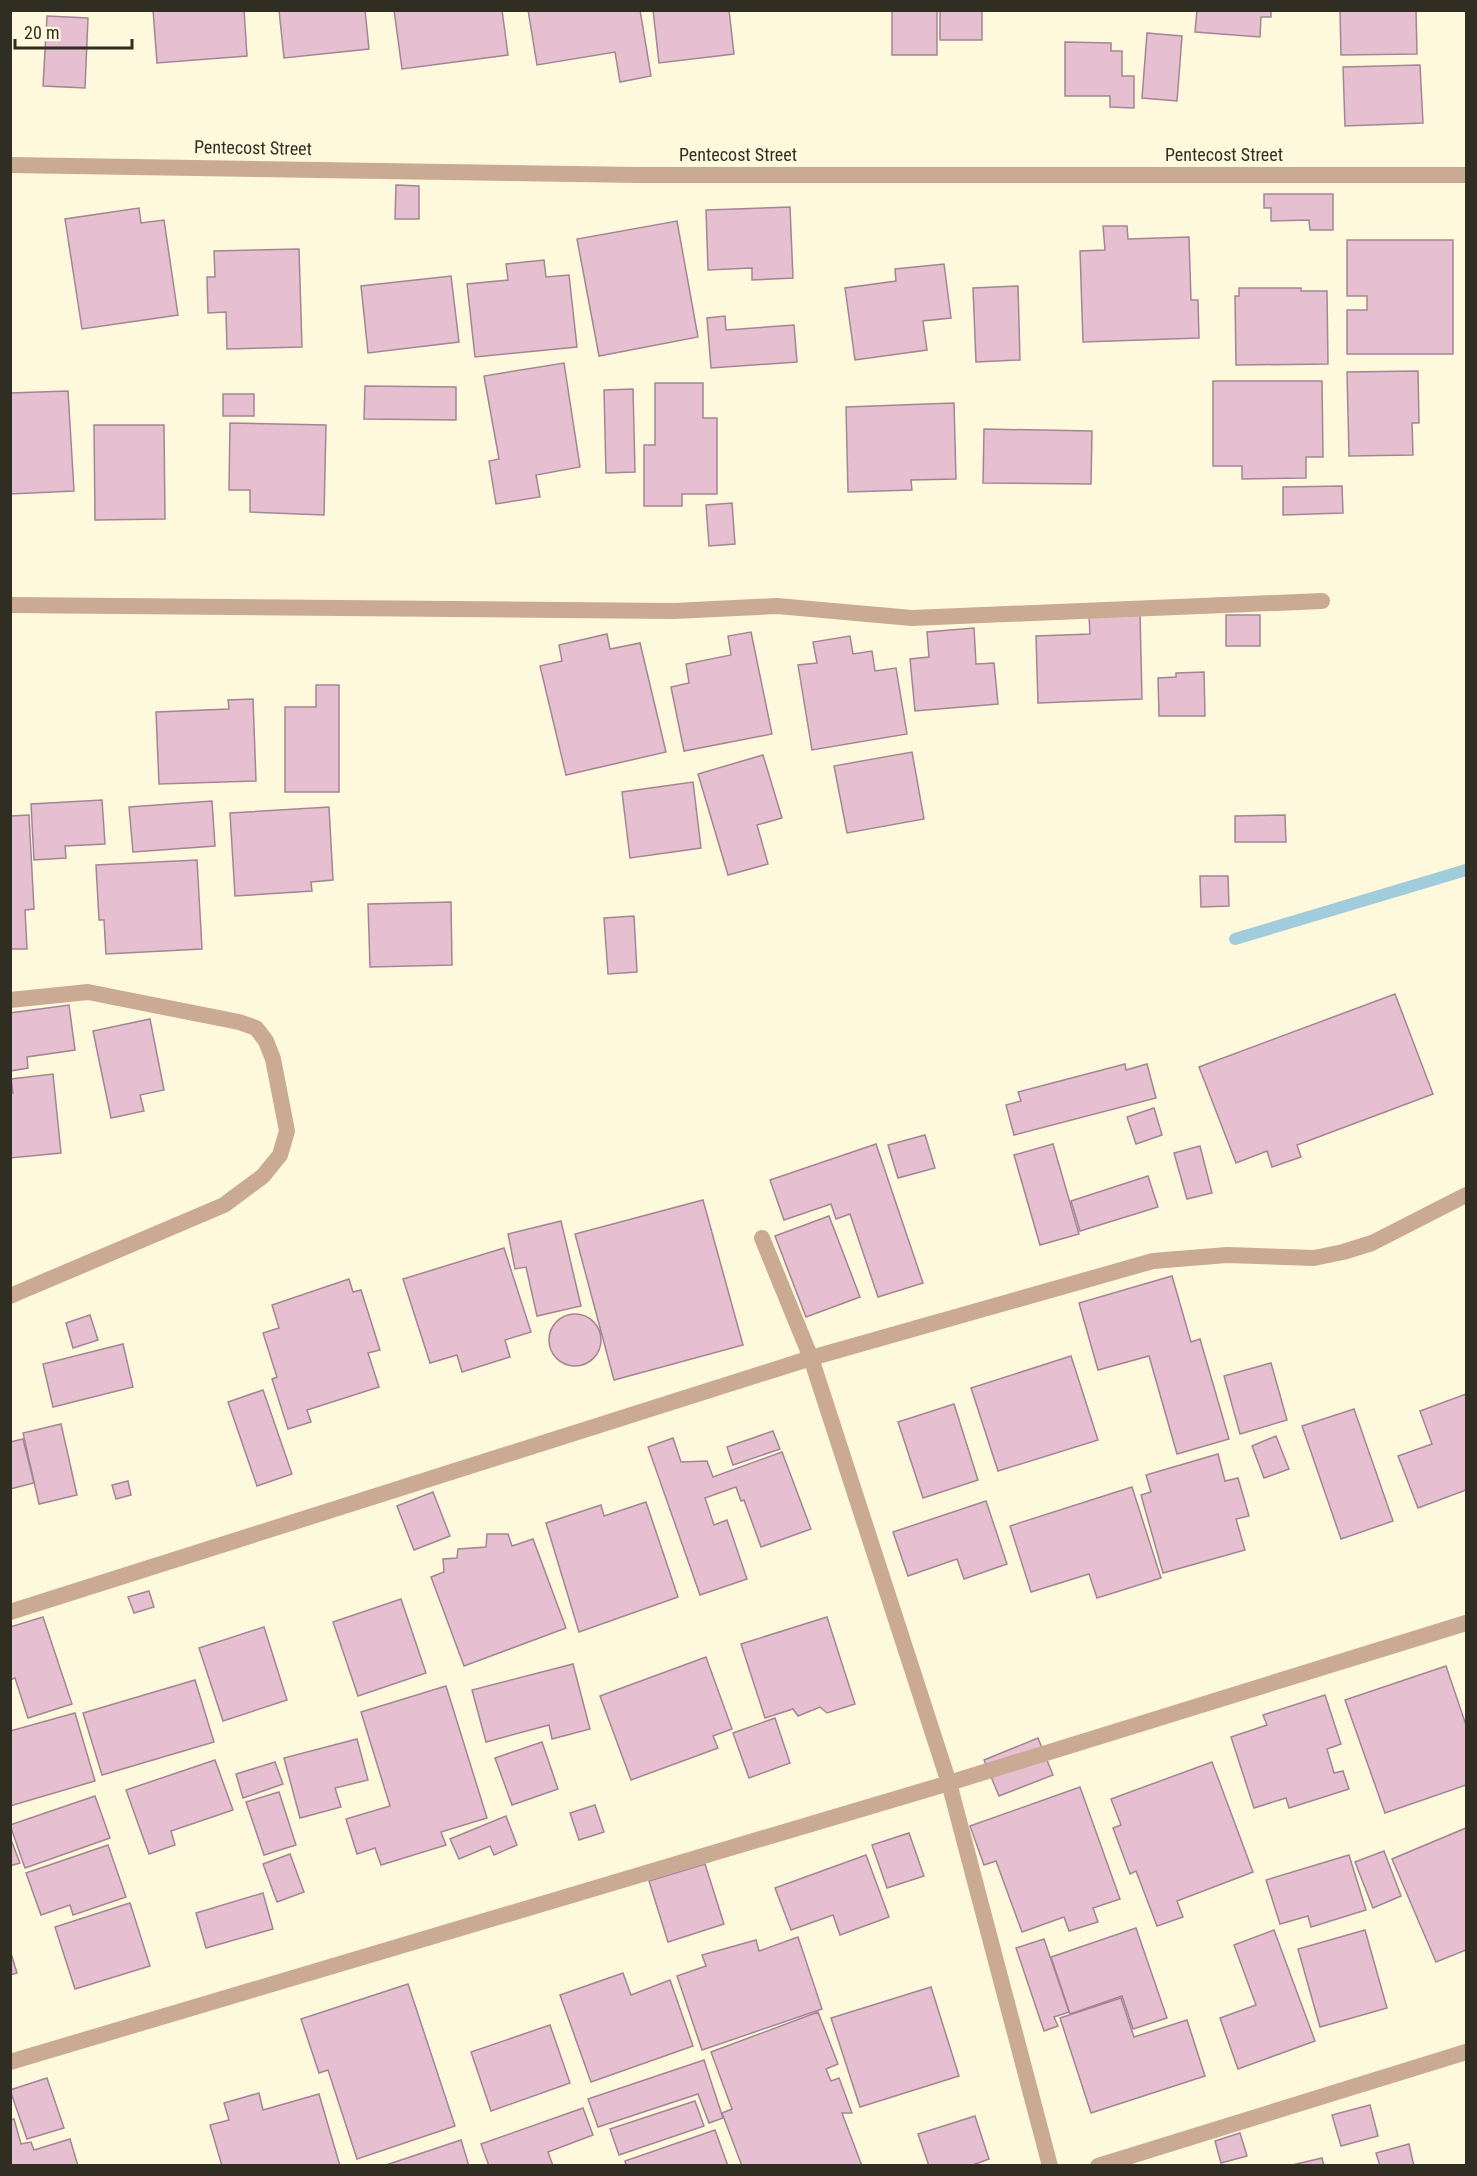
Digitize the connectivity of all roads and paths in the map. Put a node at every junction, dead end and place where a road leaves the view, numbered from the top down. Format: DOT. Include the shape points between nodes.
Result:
graph roads {
  1 [pos="10,165"];
  2 [pos="1467,175"];
  3 [pos="1322,601"];
  4 [pos="10,605"];
  5 [pos="10,1000"];
  6 [pos="1467,1195"];
  7 [pos="762,1238"];
  8 [pos="10,1296"];
  9 [pos="811,1358"];
  10 [pos="10,1612"];
  11 [pos="1467,1623"];
  12 [pos="949,1783"];
  13 [pos="1467,2052"];
  14 [pos="10,2062"];
  15 [pos="1050,2166"];
  16 [pos="1098,2166"];
  1 -- 2 [label="street, Pentecost Street" via="638,175"];
  3 -- 4 [label="street" via="912,618 777,606 674,611"];
  5 -- 8 [label="street" via="88,992 256,1028 273,1059 287,1131 280,1155 263,1176 224,1205"];
  6 -- 9 [label="street" via="1372,1243 1343,1252 1314,1257 1227,1255 1153,1261"];
  7 -- 9 [label="street"];
  9 -- 10 [label="street"];
  9 -- 12 [label="street"];
  11 -- 12 [label="street"];
  12 -- 14 [label="street"];
  12 -- 15 [label="street"];
  13 -- 16 [label="street"];
}
